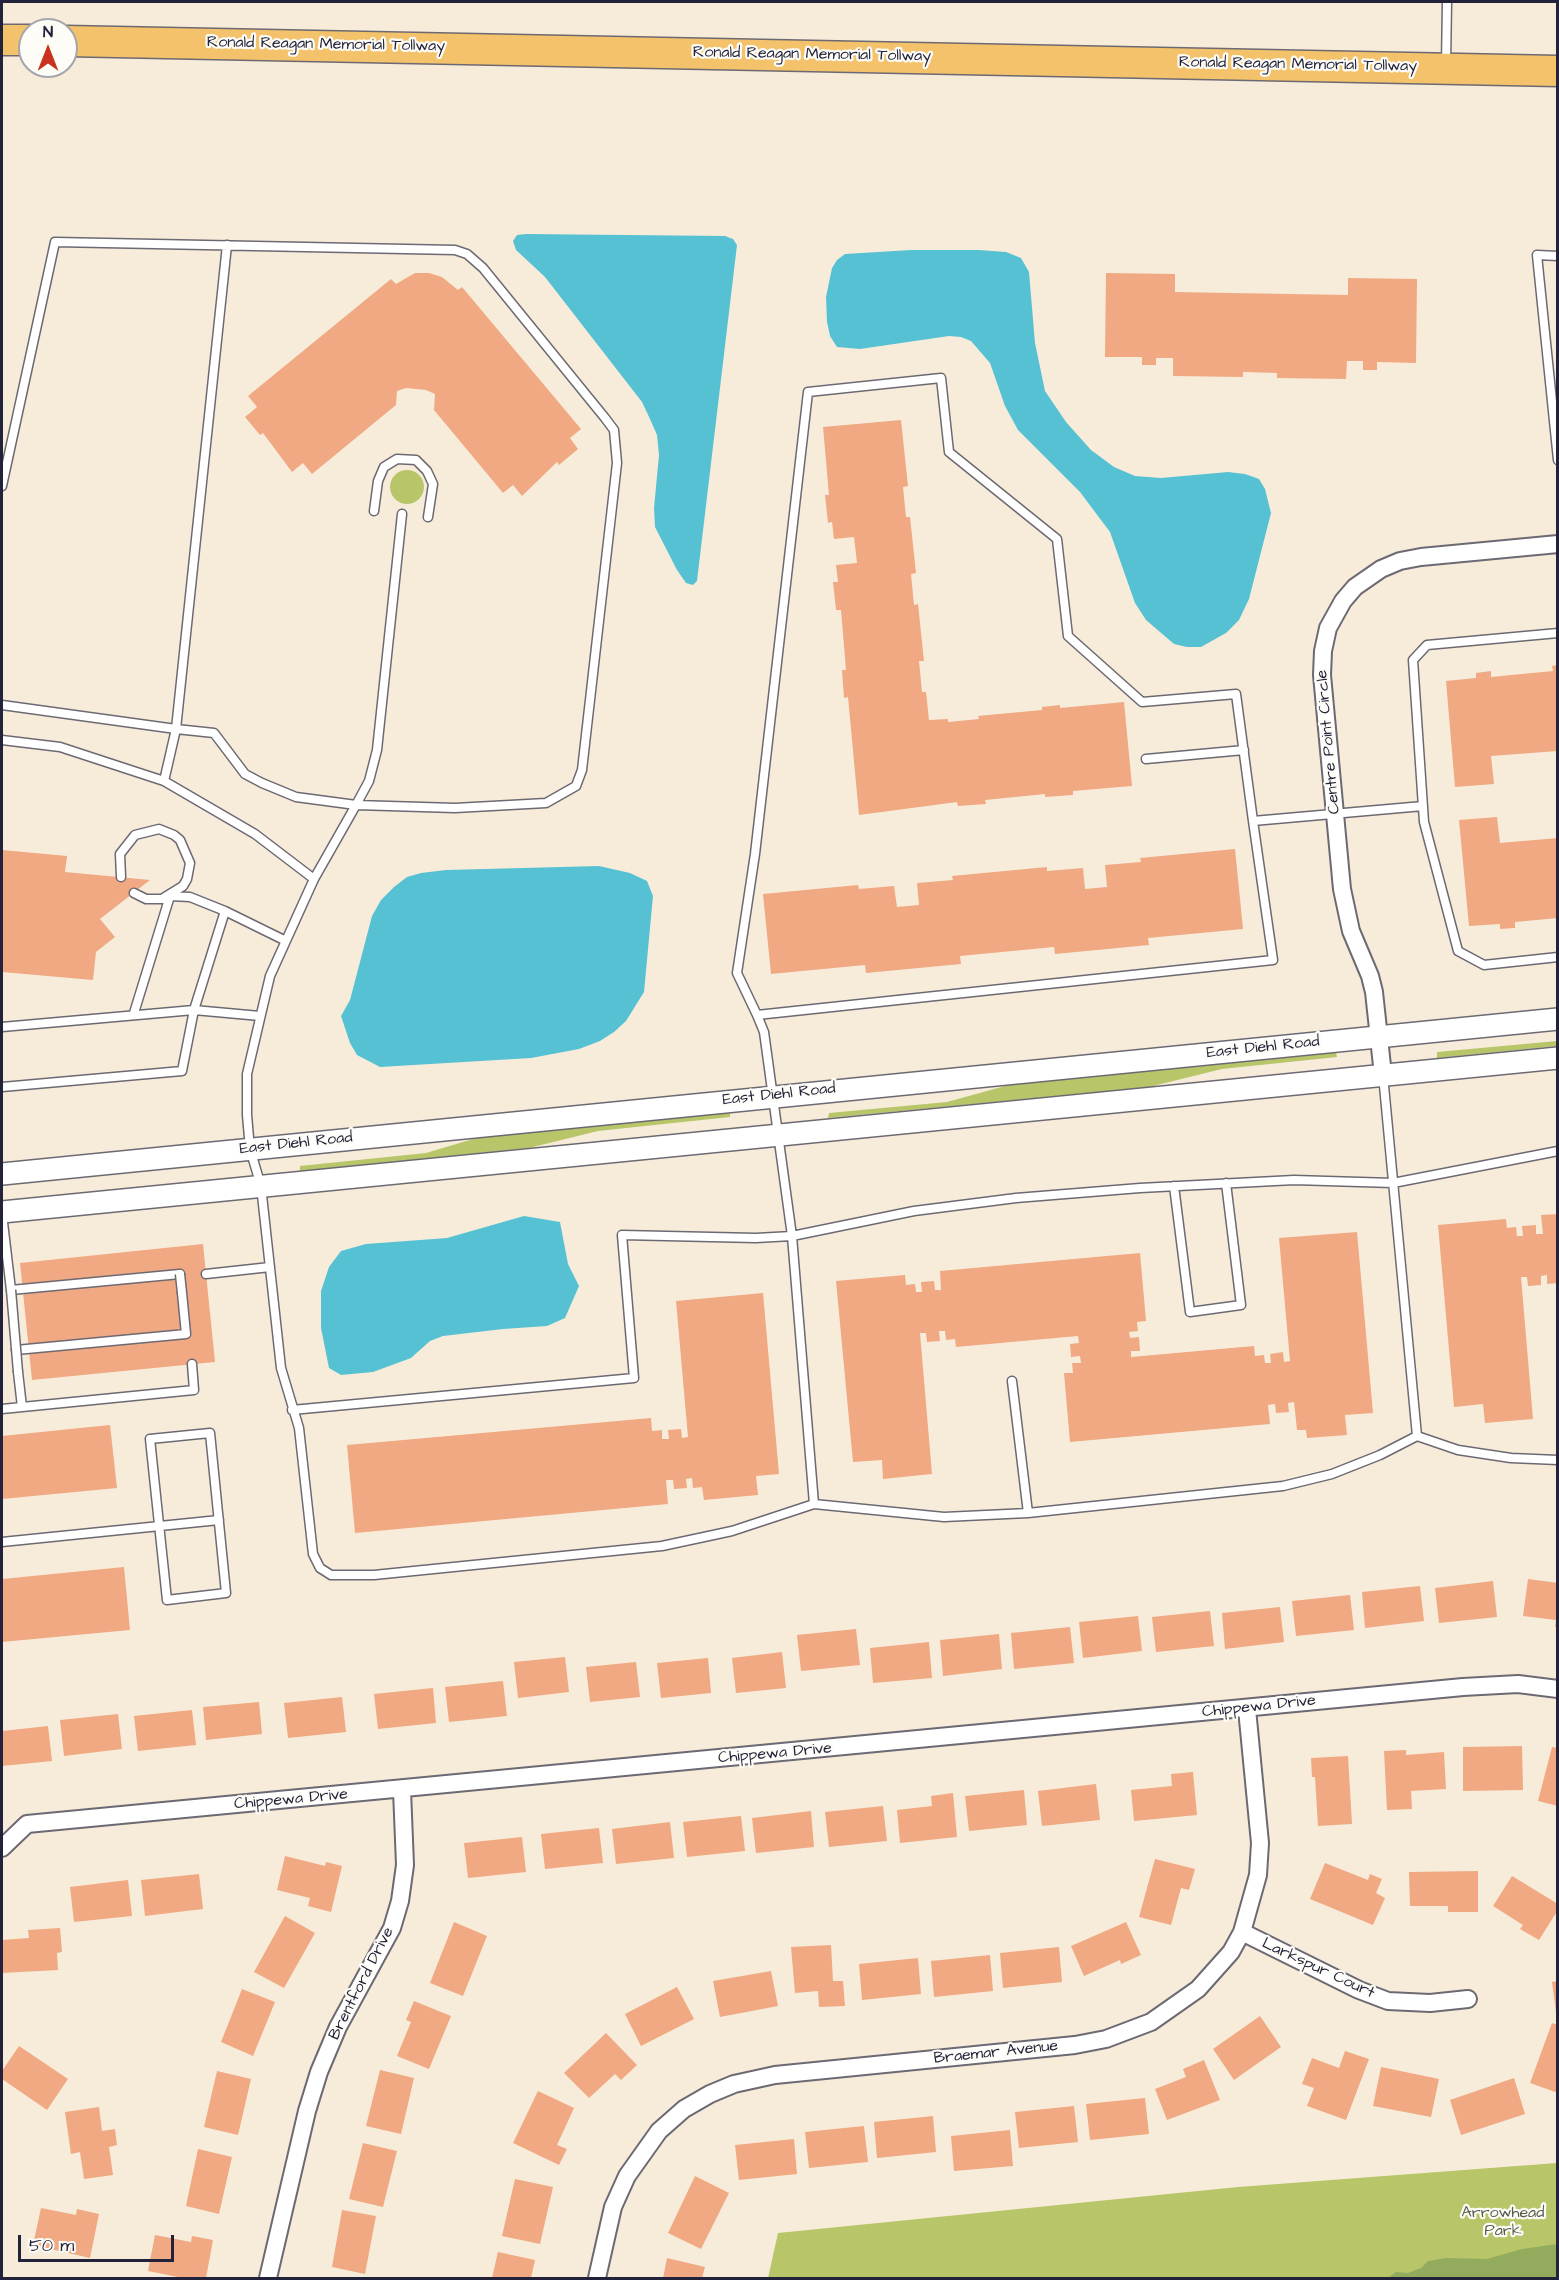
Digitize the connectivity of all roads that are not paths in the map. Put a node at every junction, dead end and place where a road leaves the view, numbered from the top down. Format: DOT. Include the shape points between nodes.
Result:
graph roads {
  1 [pos="1447,2"];
  2 [pos="2,40"];
  3 [pos="18,40"];
  4 [pos="78,41"];
  5 [pos="1445,68"];
  6 [pos="1557,71"];
  7 [pos="227,245"];
  8 [pos="1557,256"];
  9 [pos="1557,460"];
  10 [pos="2,486"];
  11 [pos="374,511"];
  12 [pos="402,514"];
  13 [pos="428,517"];
  14 [pos="1557,544"];
  15 [pos="1557,633"];
  16 [pos="2,705"];
  17 [pos="176,729"];
  18 [pos="2,740"];
  19 [pos="1244,750"];
  20 [pos="1146,759"];
  21 [pos="164,782"];
  22 [pos="356,805"];
  23 [pos="1423,806"];
  24 [pos="1335,813"];
  25 [pos="1253,822"];
  26 [pos="121,877"];
  27 [pos="314,879"];
  28 [pos="134,893"];
  29 [pos="170,896"];
  30 [pos="225,911"];
  31 [pos="284,940"];
  32 [pos="1557,957"];
  33 [pos="194,1010"];
  34 [pos="134,1013"];
  35 [pos="758,1015"];
  36 [pos="260,1016"];
  37 [pos="1557,1019"];
  38 [pos="2,1027"];
  39 [pos="1378,1037"];
  40 [pos="1557,1058"];
  41 [pos="1383,1075"];
  42 [pos="2,1087"];
  43 [pos="773,1096"];
  44 [pos="780,1135"];
  45 [pos="250,1149"];
  46 [pos="1557,1151"];
  47 [pos="2,1174"];
  48 [pos="1226,1183"];
  49 [pos="1393,1183"];
  50 [pos="261,1186"];
  51 [pos="1174,1186"];
  52 [pos="2,1213"];
  53 [pos="792,1236"];
  54 [pos="270,1267"];
  55 [pos="206,1274"];
  56 [pos="10,1290"];
  57 [pos="16,1350"];
  58 [pos="192,1364"];
  59 [pos="1012,1381"];
  60 [pos="22,1407"];
  61 [pos="2,1409"];
  62 [pos="292,1410"];
  63 [pos="1417,1436"];
  64 [pos="1557,1460"];
  65 [pos="814,1504"];
  66 [pos="1028,1513"];
  67 [pos="219,1520"];
  68 [pos="159,1526"];
  69 [pos="2,1542"];
  70 [pos="1557,1689"];
  71 [pos="1247,1709"];
  72 [pos="402,1790"];
  73 [pos="2,1848"];
  74 [pos="1242,1932"];
  75 [pos="1468,1999"];
  76 [pos="268,2278"];
  77 [pos="597,2278"];
  1 -- 5 [label="lane"];
  2 -- 3 [label="highway"];
  4 -- 5 [label="highway, Ronald Reagan Memorial Tollway"];
  5 -- 6 [label="highway, Ronald Reagan Memorial Tollway"];
  7 -- 10 [label="lane" via="55,242"];
  7 -- 17 [label="lane"];
  7 -- 22 [label="lane" via="438,248 467,254 483,268 614,430 616,463 582,770 576,786 546,802 456,808"];
  8 -- 9 [label="lane" via="1537,255"];
  11 -- 13 [label="lane" via="384,467 397,459 416,460 433,484"];
  12 -- 22 [label="lane" via="378,742 369,782"];
  14 -- 24 [label="street, Centre Point Circle" via="1411,558 1381,569 1348,594 1328,628 1322,662"];
  15 -- 23 [label="lane" via="1427,645 1413,660"];
  16 -- 17 [label="lane"];
  17 -- 21 [label="lane"];
  17 -- 22 [label="lane" via="214,733 245,774 262,783 296,797"];
  18 -- 21 [label="lane" via="60,747"];
  19 -- 20 [label="lane"];
  19 -- 25 [label="lane"];
  19 -- 35 [label="lane" via="1236,694 1142,702 1068,636 1057,539 950,452 941,378 808,392 755,854 736,973"];
  21 -- 27 [label="lane" via="255,834"];
  22 -- 27 [label="lane"];
  23 -- 24 [label="lane"];
  23 -- 32 [label="lane" via="1458,951 1484,965"];
  24 -- 25 [label="lane"];
  24 -- 39 [label="street, Centre Point Circle" via="1347,917 1370,976"];
  25 -- 35 [label="lane" via="1273,960"];
  26 -- 29 [label="lane" via="120,854 129,840 142,831 167,831 185,847 190,862 187,879"];
  27 -- 31 [label="lane"];
  28 -- 29 [label="lane" via="154,900"];
  29 -- 30 [label="lane" via="190,897"];
  29 -- 34 [label="lane"];
  30 -- 31 [label="lane"];
  30 -- 33 [label="lane"];
  31 -- 36 [label="lane"];
  33 -- 34 [label="lane"];
  33 -- 36 [label="lane"];
  33 -- 42 [label="lane" via="182,1071"];
  34 -- 38 [label="lane"];
  35 -- 43 [label="lane"];
  36 -- 45 [label="lane" via="247,1074"];
  37 -- 39 [label="street, East Diehl Road"];
  39 -- 41 [label="street, Centre Point Circle"];
  39 -- 43 [label="street, East Diehl Road"];
  40 -- 41 [label="street"];
  41 -- 44 [label="street"];
  41 -- 49 [label="lane"];
  43 -- 44 [label="lane"];
  43 -- 45 [label="street, East Diehl Road"];
  44 -- 50 [label="street"];
  44 -- 53 [label="lane"];
  45 -- 47 [label="street, East Diehl Road"];
  45 -- 50 [label="lane"];
  46 -- 49 [label="lane"];
  48 -- 49 [label="lane" via="1294,1179"];
  48 -- 51 [label="lane"];
  48 -- 51 [label="lane" via="1241,1305 1191,1312"];
  49 -- 63 [label="lane"];
  50 -- 52 [label="street"];
  50 -- 54 [label="lane"];
  51 -- 53 [label="lane" via="914,1210"];
  52 -- 56 [label="lane"];
  53 -- 62 [label="lane" via="622,1235 634,1378"];
  53 -- 65 [label="lane"];
  54 -- 55 [label="lane"];
  54 -- 62 [label="lane" via="280,1368"];
  56 -- 57 [label="lane, bridge"];
  56 -- 57 [label="lane, bridge" via="180,1274 182,1293 186,1334"];
  57 -- 60 [label="lane, bridge"];
  58 -- 60 [label="lane" via="194,1390"];
  59 -- 66 [label="lane"];
  60 -- 61 [label="lane"];
  62 -- 65 [label="lane" via="299,1428 313,1554 320,1568 331,1575 374,1575 662,1546 732,1531"];
  63 -- 64 [label="lane" via="1458,1450"];
  63 -- 66 [label="lane" via="1332,1474 1283,1486"];
  65 -- 66 [label="lane" via="944,1517"];
  67 -- 68 [label="lane"];
  67 -- 68 [label="lane" via="226,1593 167,1600"];
  67 -- 68 [label="lane" via="210,1433 150,1439"];
  68 -- 69 [label="lane"];
  70 -- 71 [label="street, Chippewa Drive" via="1518,1684 1463,1687"];
  71 -- 72 [label="street, Chippewa Drive"];
  71 -- 74 [label="street, Braemar Avenue" via="1260,1843 1258,1875"];
  72 -- 73 [label="street, Chippewa Drive" via="27,1824"];
  72 -- 76 [label="street, Brentford Drive" via="405,1864 400,1901 388,1937 338,2027 319,2072"];
  74 -- 75 [label="street, Larkspur Court" via="1388,2001 1430,2003"];
  74 -- 77 [label="street, Braemar Avenue" via="1216,1970 1182,2002 1151,2022 1106,2039 775,2075 710,2094 684,2109 659,2131 627,2176 613,2207"];
}
